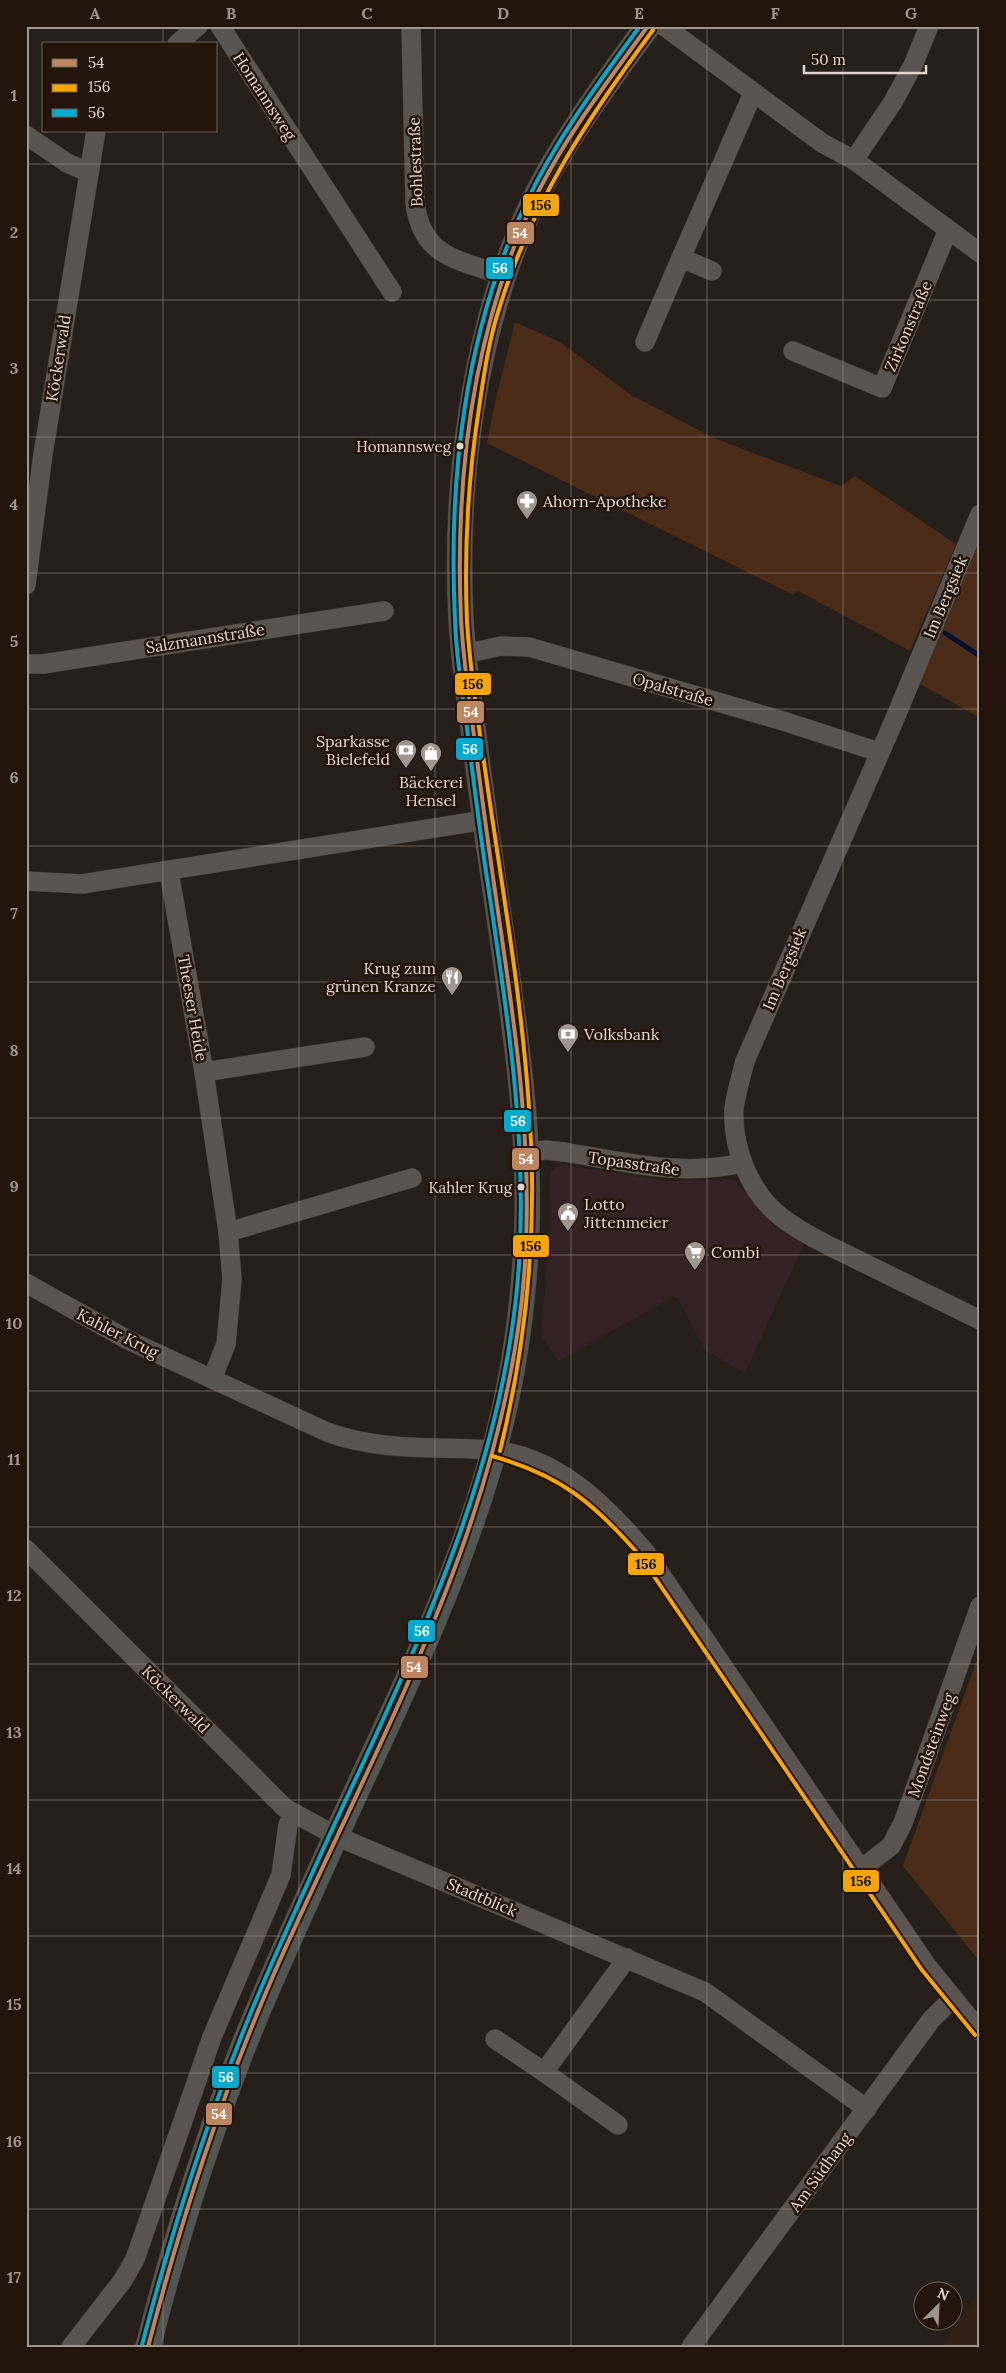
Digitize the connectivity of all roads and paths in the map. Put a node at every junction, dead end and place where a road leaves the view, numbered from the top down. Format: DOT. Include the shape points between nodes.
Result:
graph roads {
  1 [pos="198,26"];
  2 [pos="220,26"];
  3 [pos="411,26"];
  4 [pos="648,26"];
  5 [pos="664,26"];
  6 [pos="929,26"];
  7 [pos="179,42"];
  8 [pos="753,93"];
  9 [pos="96,132"];
  10 [pos="26,135"];
  11 [pos="854,160"];
  12 [pos="88,172"];
  13 [pos="948,230"];
  14 [pos="980,253"];
  15 [pos="681,258"];
  16 [pos="712,271"];
  17 [pos="504,276"];
  18 [pos="392,292"];
  19 [pos="645,342"];
  20 [pos="793,351"];
  21 [pos="980,514"];
  22 [pos="26,585"];
  23 [pos="384,611"];
  24 [pos="464,654"];
  25 [pos="26,664"];
  26 [pos="879,752"];
  27 [pos="485,820"];
  28 [pos="169,872"];
  29 [pos="26,881"];
  30 [pos="365,1047"];
  31 [pos="204,1072"];
  32 [pos="526,1152"];
  33 [pos="742,1163"];
  34 [pos="412,1178"];
  35 [pos="228,1232"];
  36 [pos="26,1282"];
  37 [pos="980,1320"];
  38 [pos="212,1379"];
  39 [pos="494,1450"];
  40 [pos="26,1549"];
  41 [pos="980,1606"];
  42 [pos="294,1814"];
  43 [pos="336,1836"];
  44 [pos="861,1868"];
  45 [pos="627,1958"];
  46 [pos="952,1999"];
  47 [pos="980,2031"];
  48 [pos="495,2039"];
  49 [pos="544,2072"];
  50 [pos="867,2109"];
  51 [pos="618,2125"];
  52 [pos="71,2347"];
  53 [pos="148,2347"];
  54 [pos="691,2347"];
  1 -- 7 [label="street"];
  2 -- 18 [label="street, Homannsweg"];
  3 -- 17 [label="street, Bohlestraße" via="415,203 420,229 429,243 443,253"];
  4 -- 17 [label="main road" via="592,106 542,186"];
  5 -- 8 [label="street"];
  6 -- 11 [label="street" via="893,102"];
  8 -- 11 [label="street" via="822,143"];
  8 -- 15 [label="street"];
  9 -- 12 [label="street, Köckerwald"];
  10 -- 12 [label="street" via="68,163"];
  11 -- 13 [label="street"];
  12 -- 22 [label="street, Köckerwald" via="43,454"];
  13 -- 14 [label="street"];
  13 -- 20 [label="street, Zirkonstraße" via="882,388"];
  15 -- 16 [label="street"];
  15 -- 19 [label="street"];
  17 -- 24 [label="main road" via="484,340 466,467 460,563"];
  21 -- 26 [label="street, Im Bergsiek"];
  23 -- 25 [label="street, Salzmannstraße"];
  24 -- 26 [label="street, Opalstraße" via="501,646 530,647"];
  24 -- 27 [label="main road"];
  26 -- 33 [label="street, Im Bergsiek" via="745,1061 734,1110"];
  27 -- 28 [label="street"];
  27 -- 32 [label="main road" via="514,1021"];
  28 -- 29 [label="street" via="82,884"];
  28 -- 31 [label="street, Theeser Heide"];
  30 -- 31 [label="street, Theeser Heide"];
  31 -- 35 [label="street"];
  32 -- 33 [label="street, Topasstraße" via="564,1152 678,1170"];
  32 -- 39 [label="main road" via="527,1241 523,1287 510,1376"];
  33 -- 37 [label="street, Im Bergsiek" via="762,1198 795,1227"];
  34 -- 35 [label="street"];
  35 -- 38 [label="street" via="232,1279 229,1331"];
  36 -- 38 [label="street, Kahler Krug" via="120,1336"];
  38 -- 39 [label="street, Kahler Krug" via="327,1432 358,1442 427,1449"];
  39 -- 43 [label="main road" via="463,1545 426,1639"];
  39 -- 44 [label="street, Kahler Krug" via="531,1460 562,1475 606,1507 625,1528 646,1553"];
  40 -- 42 [label="street, Köckerwald"];
  41 -- 44 [label="street, Mondsteinweg" via="903,1823 891,1846"];
  42 -- 43 [label="street, Köckerwald"];
  42 -- 52 [label="street" via="288,1825 281,1875 208,2046 135,2259 124,2280"];
  43 -- 45 [label="street, Stadtblick"];
  43 -- 53 [label="main road" via="236,2067 183,2218"];
  44 -- 46 [label="street, Kahler Krug"];
  45 -- 49 [label="street"];
  45 -- 50 [label="street, Stadtblick" via="705,1992"];
  46 -- 47 [label="street, Kahler Krug"];
  46 -- 50 [label="street, Am Südhang" via="931,2020"];
  48 -- 49 [label="street"];
  49 -- 51 [label="street"];
  50 -- 54 [label="street, Am Südhang"];
}
